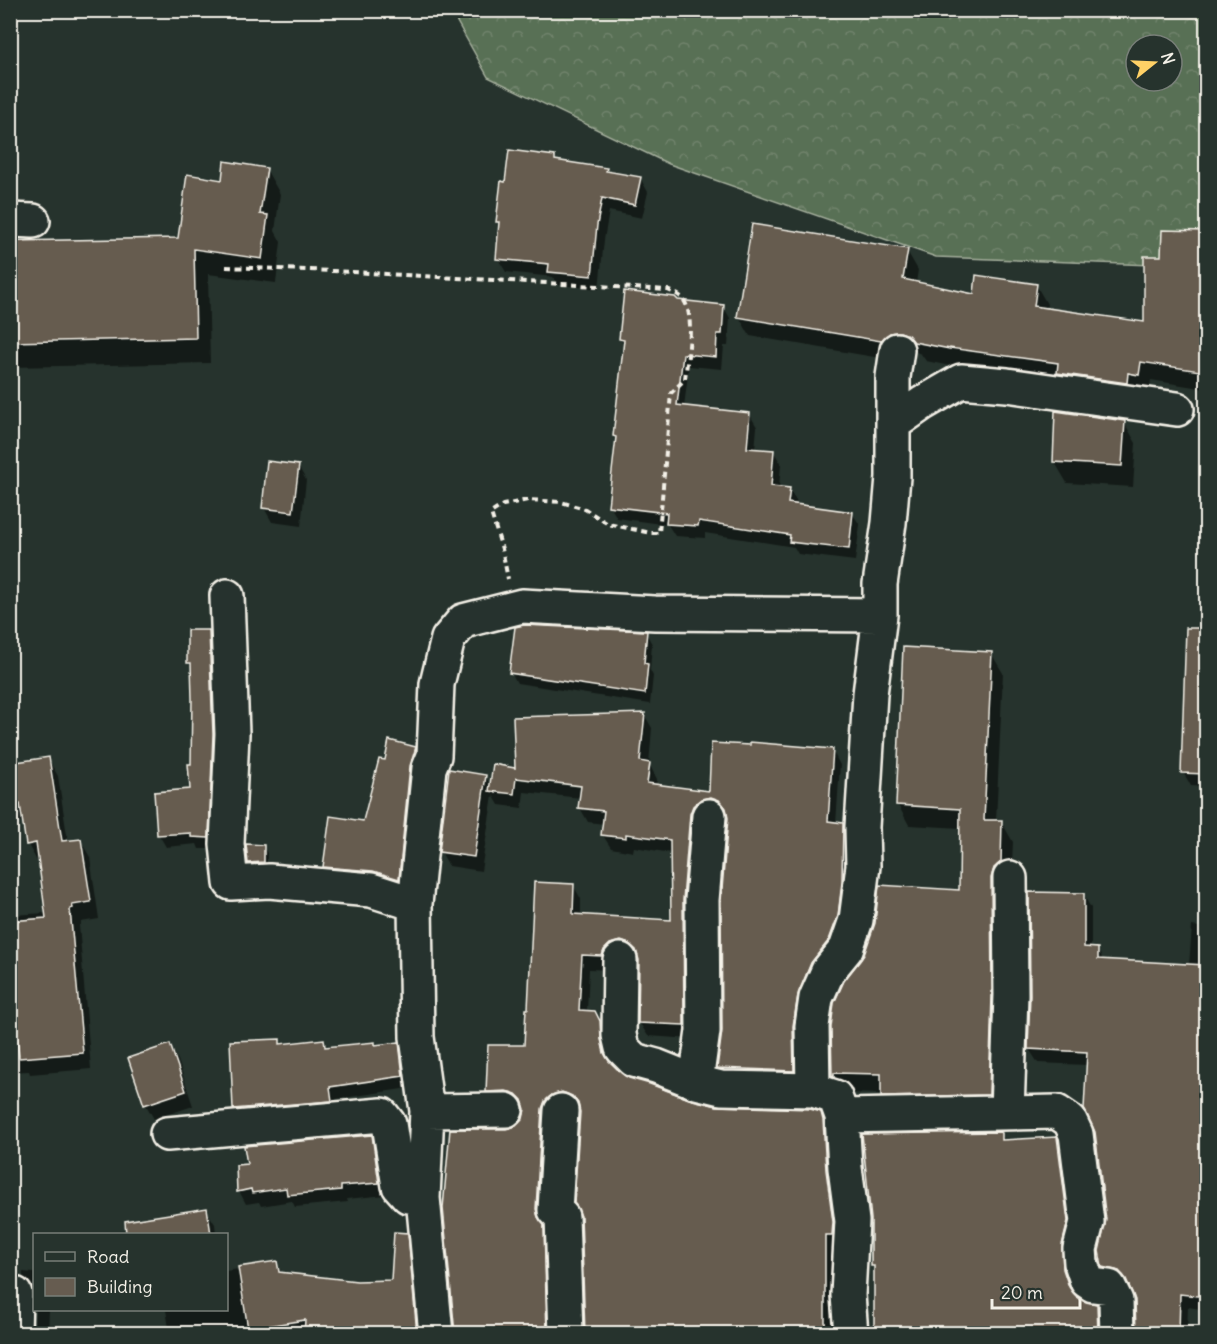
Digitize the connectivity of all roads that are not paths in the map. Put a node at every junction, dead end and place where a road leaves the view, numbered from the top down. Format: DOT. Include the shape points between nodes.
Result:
graph roads {
  1 [pos="897,350"];
  2 [pos="1177,409"];
  3 [pos="893,424"];
  4 [pos="227,596"];
  5 [pos="880,615"];
  6 [pos="709,816"];
  7 [pos="1010,879"];
  8 [pos="415,904"];
  9 [pos="620,960"];
  10 [pos="696,1082"];
  11 [pos="813,1090"];
  12 [pos="506,1110"];
  13 [pos="427,1111"];
  14 [pos="561,1111"];
  15 [pos="1007,1112"];
  16 [pos="842,1116"];
  17 [pos="167,1134"];
  18 [pos="423,1198"];
  19 [pos="15,1294"];
  20 [pos="14,1334"];
  21 [pos="436,1334"];
  22 [pos="566,1334"];
  23 [pos="851,1334"];
  24 [pos="1117,1334"];
  1 -- 3 [label="street"];
  2 -- 3 [label="street" via="962,381"];
  3 -- 5 [label="street" via="890,523 880,584"];
  4 -- 8 [label="street" via="232,734 227,844 231,883 269,881 371,890"];
  5 -- 8 [label="street" via="655,613 522,606 463,621 448,639 437,684 434,756 429,768"];
  5 -- 11 [label="street" via="870,694 862,827 864,866 856,920 846,949 828,971 816,998 812,1026"];
  6 -- 10 [label="street" via="702,900 703,1031"];
  7 -- 15 [label="street"];
  8 -- 13 [label="street" via="417,1038"];
  9 -- 10 [label="street" via="622,1048 634,1060"];
  10 -- 11 [label="street" via="721,1088"];
  11 -- 16 [label="street" via="835,1097"];
  12 -- 13 [label="street"];
  13 -- 18 [label="street"];
  14 -- 22 [label="street" via="555,1210 562,1217"];
  15 -- 16 [label="street"];
  15 -- 24 [label="street" via="1057,1112 1070,1121 1076,1134 1087,1222 1080,1249 1081,1263 1087,1281 1109,1287 1115,1296"];
  16 -- 23 [label="street" via="852,1221 848,1295"];
  17 -- 18 [label="street" via="382,1115 389,1124 399,1186 408,1196"];
  18 -- 21 [label="street"];
  19 -- 20 [label="street"];
}
